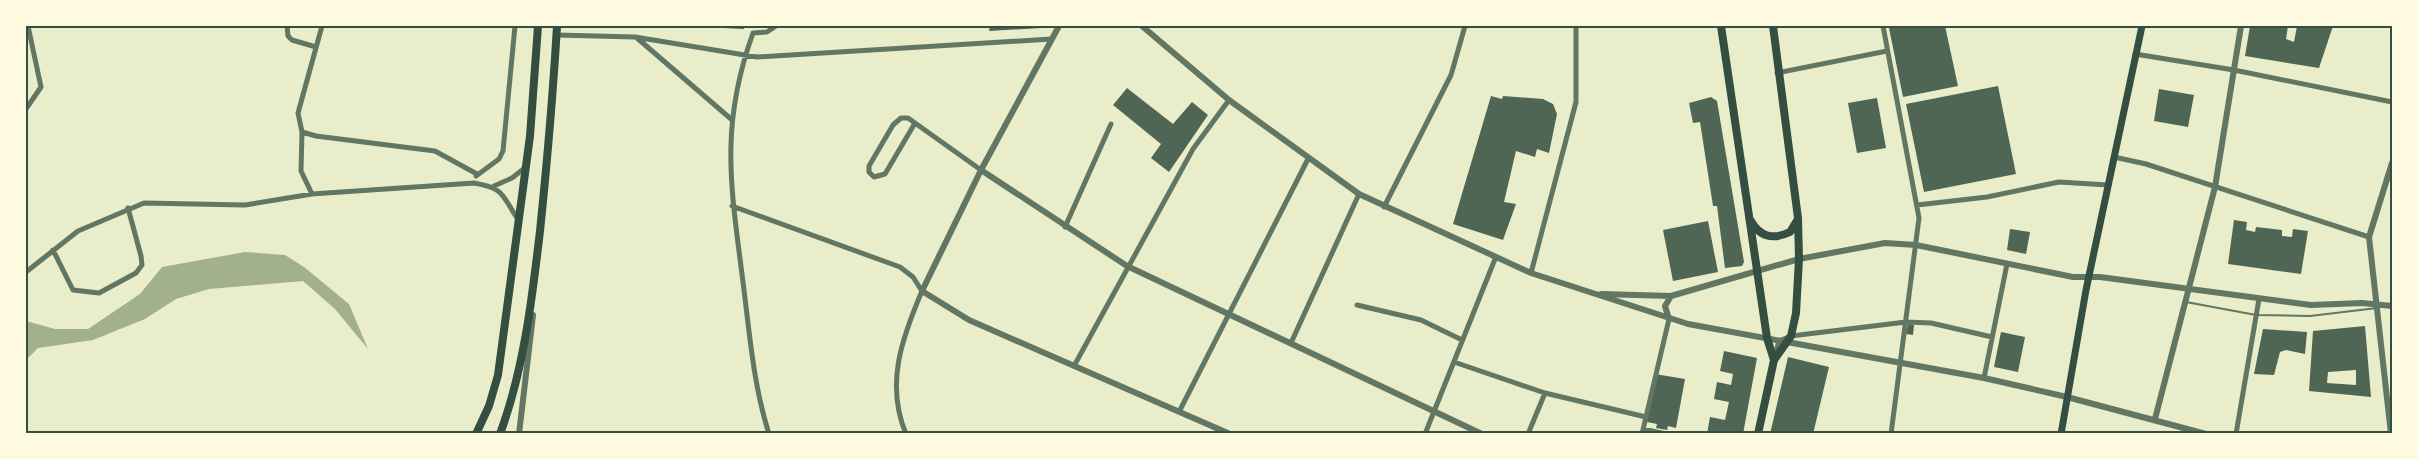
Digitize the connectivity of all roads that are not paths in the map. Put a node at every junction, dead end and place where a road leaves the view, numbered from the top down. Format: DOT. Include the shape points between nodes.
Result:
graph roads {
  1 [pos="28,26"];
  2 [pos="287,26"];
  3 [pos="322,26"];
  4 [pos="515,26"];
  5 [pos="538,26"];
  6 [pos="557,26"];
  7 [pos="776,26"];
  8 [pos="1059,26"];
  9 [pos="1142,26"];
  10 [pos="1465,26"];
  11 [pos="1576,26"];
  12 [pos="1768,26"];
  13 [pos="1773,26"];
  14 [pos="1883,26"];
  15 [pos="2142,26"];
  16 [pos="2241,26"];
  17 [pos="1720,28"];
  18 [pos="556,35"];
  19 [pos="635,37"];
  20 [pos="1051,39"];
  21 [pos="1773,40"];
  22 [pos="316,47"];
  23 [pos="1887,51"];
  24 [pos="2135,54"];
  25 [pos="2234,70"];
  26 [pos="1777,73"];
  27 [pos="1229,100"];
  28 [pos="2392,102"];
  29 [pos="26,109"];
  30 [pos="731,119"];
  31 [pos="915,123"];
  32 [pos="1111,124"];
  33 [pos="302,132"];
  34 [pos="2114,157"];
  35 [pos="1308,159"];
  36 [pos="2392,163"];
  37 [pos="526,167"];
  38 [pos="981,170"];
  39 [pos="477,174"];
  40 [pos="474,183"];
  41 [pos="2108,185"];
  42 [pos="494,186"];
  43 [pos="2216,187"];
  44 [pos="312,194"];
  45 [pos="1359,194"];
  46 [pos="1917,205"];
  47 [pos="732,206"];
  48 [pos="1384,207"];
  49 [pos="128,208"];
  50 [pos="518,218"];
  51 [pos="1798,218"];
  52 [pos="1750,220"];
  53 [pos="1065,226"];
  54 [pos="2369,237"];
  55 [pos="1916,245"];
  56 [pos="53,250"];
  57 [pos="1495,259"];
  58 [pos="1799,259"];
  59 [pos="2007,264"];
  60 [pos="1127,266"];
  61 [pos="1758,271"];
  62 [pos="26,272"];
  63 [pos="1531,273"];
  64 [pos="2090,277"];
  65 [pos="534,284"];
  66 [pos="2189,290"];
  67 [pos="922,291"];
  68 [pos="1594,294"];
  69 [pos="1671,296"];
  70 [pos="2259,299"];
  71 [pos="2186,302"];
  72 [pos="1357,305"];
  73 [pos="2377,306"];
  74 [pos="2392,306"];
  75 [pos="1228,313"];
  76 [pos="2256,315"];
  77 [pos="1669,319"];
  78 [pos="1906,322"];
  79 [pos="1992,337"];
  80 [pos="1767,338"];
  81 [pos="1462,340"];
  82 [pos="1786,340"];
  83 [pos="1291,343"];
  84 [pos="1774,360"];
  85 [pos="1454,362"];
  86 [pos="1900,362"];
  87 [pos="1074,366"];
  88 [pos="1984,378"];
  89 [pos="1545,393"];
  90 [pos="2067,397"];
  91 [pos="1180,410"];
  92 [pos="1434,411"];
  93 [pos="1646,417"];
  94 [pos="2155,419"];
  95 [pos="1643,431"];
  96 [pos="769,433"];
  97 [pos="476,434"];
  98 [pos="500,434"];
  99 [pos="519,434"];
  100 [pos="906,434"];
  101 [pos="1230,434"];
  102 [pos="1425,434"];
  103 [pos="1482,434"];
  104 [pos="1528,434"];
  105 [pos="1666,434"];
  106 [pos="1758,434"];
  107 [pos="1891,434"];
  108 [pos="2061,434"];
  109 [pos="2206,434"];
  110 [pos="2236,434"];
  111 [pos="2391,434"];
  1 -- 29 [label="street" via="41,87"];
  2 -- 22 [label="street" via="292,40"];
  3 -- 22 [label="street"];
  4 -- 39 [label="street" via="503,151 499,159"];
  5 -- 37 [label="main road"];
  6 -- 18 [label="main road"];
  7 -- 30 [label="street" via="753,33"];
  8 -- 20 [label="street"];
  9 -- 27 [label="street"];
  10 -- 48 [label="street" via="1451,75"];
  11 -- 63 [label="street" via="1574,111"];
  12 -- 21 [label="main road"];
  13 -- 21 [label="main road"];
  14 -- 23 [label="street"];
  15 -- 24 [label="main road"];
  16 -- 25 [label="street"];
  17 -- 52 [label="main road"];
  18 -- 19 [label="street"];
  18 -- 65 [label="main road"];
  19 -- 20 [label="street" via="757,57"];
  19 -- 30 [label="street"];
  20 -- 38 [label="street"];
  21 -- 26 [label="main road"];
  22 -- 33 [label="street" via="300,99"];
  23 -- 26 [label="street"];
  23 -- 46 [label="street"];
  24 -- 25 [label="street"];
  24 -- 34 [label="main road"];
  25 -- 28 [label="street"];
  25 -- 43 [label="street"];
  26 -- 51 [label="main road"];
  27 -- 35 [label="street"];
  27 -- 60 [label="street" via="1193,149"];
  30 -- 47 [label="street"];
  31 -- 31 [label="street" via="905,117 895,122 869,166 871,174 885,174"];
  31 -- 38 [label="street"];
  32 -- 53 [label="street"];
  33 -- 39 [label="street" via="435,151"];
  33 -- 44 [label="street" via="301,171"];
  34 -- 41 [label="main road"];
  34 -- 43 [label="street"];
  35 -- 45 [label="street"];
  35 -- 75 [label="street"];
  36 -- 54 [label="street"];
  37 -- 42 [label="street"];
  37 -- 50 [label="main road"];
  38 -- 53 [label="street"];
  38 -- 67 [label="street"];
  39 -- 40 [label="street"];
  40 -- 42 [label="street"];
  40 -- 44 [label="street"];
  41 -- 46 [label="street" via="2059,182 1987,197"];
  41 -- 64 [label="main road"];
  42 -- 50 [label="street"];
  43 -- 54 [label="street"];
  43 -- 66 [label="street"];
  44 -- 49 [label="street" via="245,205 160,201"];
  45 -- 48 [label="street"];
  45 -- 83 [label="street"];
  46 -- 55 [label="street"];
  47 -- 67 [label="street" via="900,267"];
  47 -- 96 [label="street" via="751,350"];
  48 -- 57 [label="street"];
  49 -- 56 [label="street" via="78,231"];
  49 -- 56 [label="street" via="141,256 136,273 99,293 73,290"];
  50 -- 97 [label="main road" via="498,375"];
  51 -- 52 [label="main road" via="1790,232 1774,237 1759,232"];
  51 -- 58 [label="main road"];
  52 -- 61 [label="main road"];
  53 -- 60 [label="street"];
  54 -- 73 [label="street"];
  55 -- 58 [label="street" via="1885,243"];
  55 -- 59 [label="street"];
  55 -- 78 [label="street"];
  56 -- 62 [label="street"];
  57 -- 63 [label="street"];
  57 -- 81 [label="street"];
  58 -- 61 [label="street"];
  58 -- 82 [label="main road" via="1796,313"];
  59 -- 64 [label="street"];
  59 -- 79 [label="street"];
  60 -- 75 [label="street"];
  60 -- 87 [label="street"];
  61 -- 69 [label="street"];
  61 -- 80 [label="main road"];
  63 -- 68 [label="street"];
  64 -- 66 [label="street"];
  64 -- 90 [label="main road"];
  65 -- 98 [label="main road" via="514,394"];
  65 -- 99 [label="street"];
  66 -- 70 [label="street"];
  66 -- 71 [label="street"];
  67 -- 87 [label="street" via="969,320"];
  67 -- 100 [label="street" via="897,359 897,396"];
  68 -- 69 [label="street"];
  68 -- 77 [label="street"];
  69 -- 77 [label="street" via="1665,306"];
  70 -- 73 [label="street"];
  70 -- 76 [label="street"];
  71 -- 76 [label="lane"];
  71 -- 94 [label="street"];
  72 -- 81 [label="street" via="1421,320"];
  73 -- 74 [label="street"];
  73 -- 76 [label="lane" via="2310,316"];
  73 -- 111 [label="street"];
  75 -- 83 [label="street"];
  75 -- 91 [label="street"];
  76 -- 110 [label="street"];
  77 -- 80 [label="street"];
  77 -- 93 [label="street"];
  78 -- 79 [label="street" via="1931,323"];
  78 -- 82 [label="street"];
  78 -- 86 [label="street"];
  79 -- 88 [label="street"];
  80 -- 82 [label="street"];
  80 -- 84 [label="main road"];
  81 -- 85 [label="street"];
  82 -- 84 [label="main road"];
  82 -- 86 [label="street"];
  83 -- 92 [label="street"];
  84 -- 106 [label="main road"];
  85 -- 89 [label="street"];
  85 -- 92 [label="street"];
  86 -- 88 [label="street"];
  86 -- 107 [label="street"];
  87 -- 91 [label="street"];
  88 -- 90 [label="street"];
  89 -- 93 [label="street"];
  89 -- 104 [label="street"];
  90 -- 94 [label="street"];
  90 -- 108 [label="main road"];
  91 -- 101 [label="street"];
  92 -- 102 [label="street"];
  92 -- 103 [label="street"];
  93 -- 95 [label="street"];
  94 -- 109 [label="street"];
  95 -- 105 [label="street"];
}
